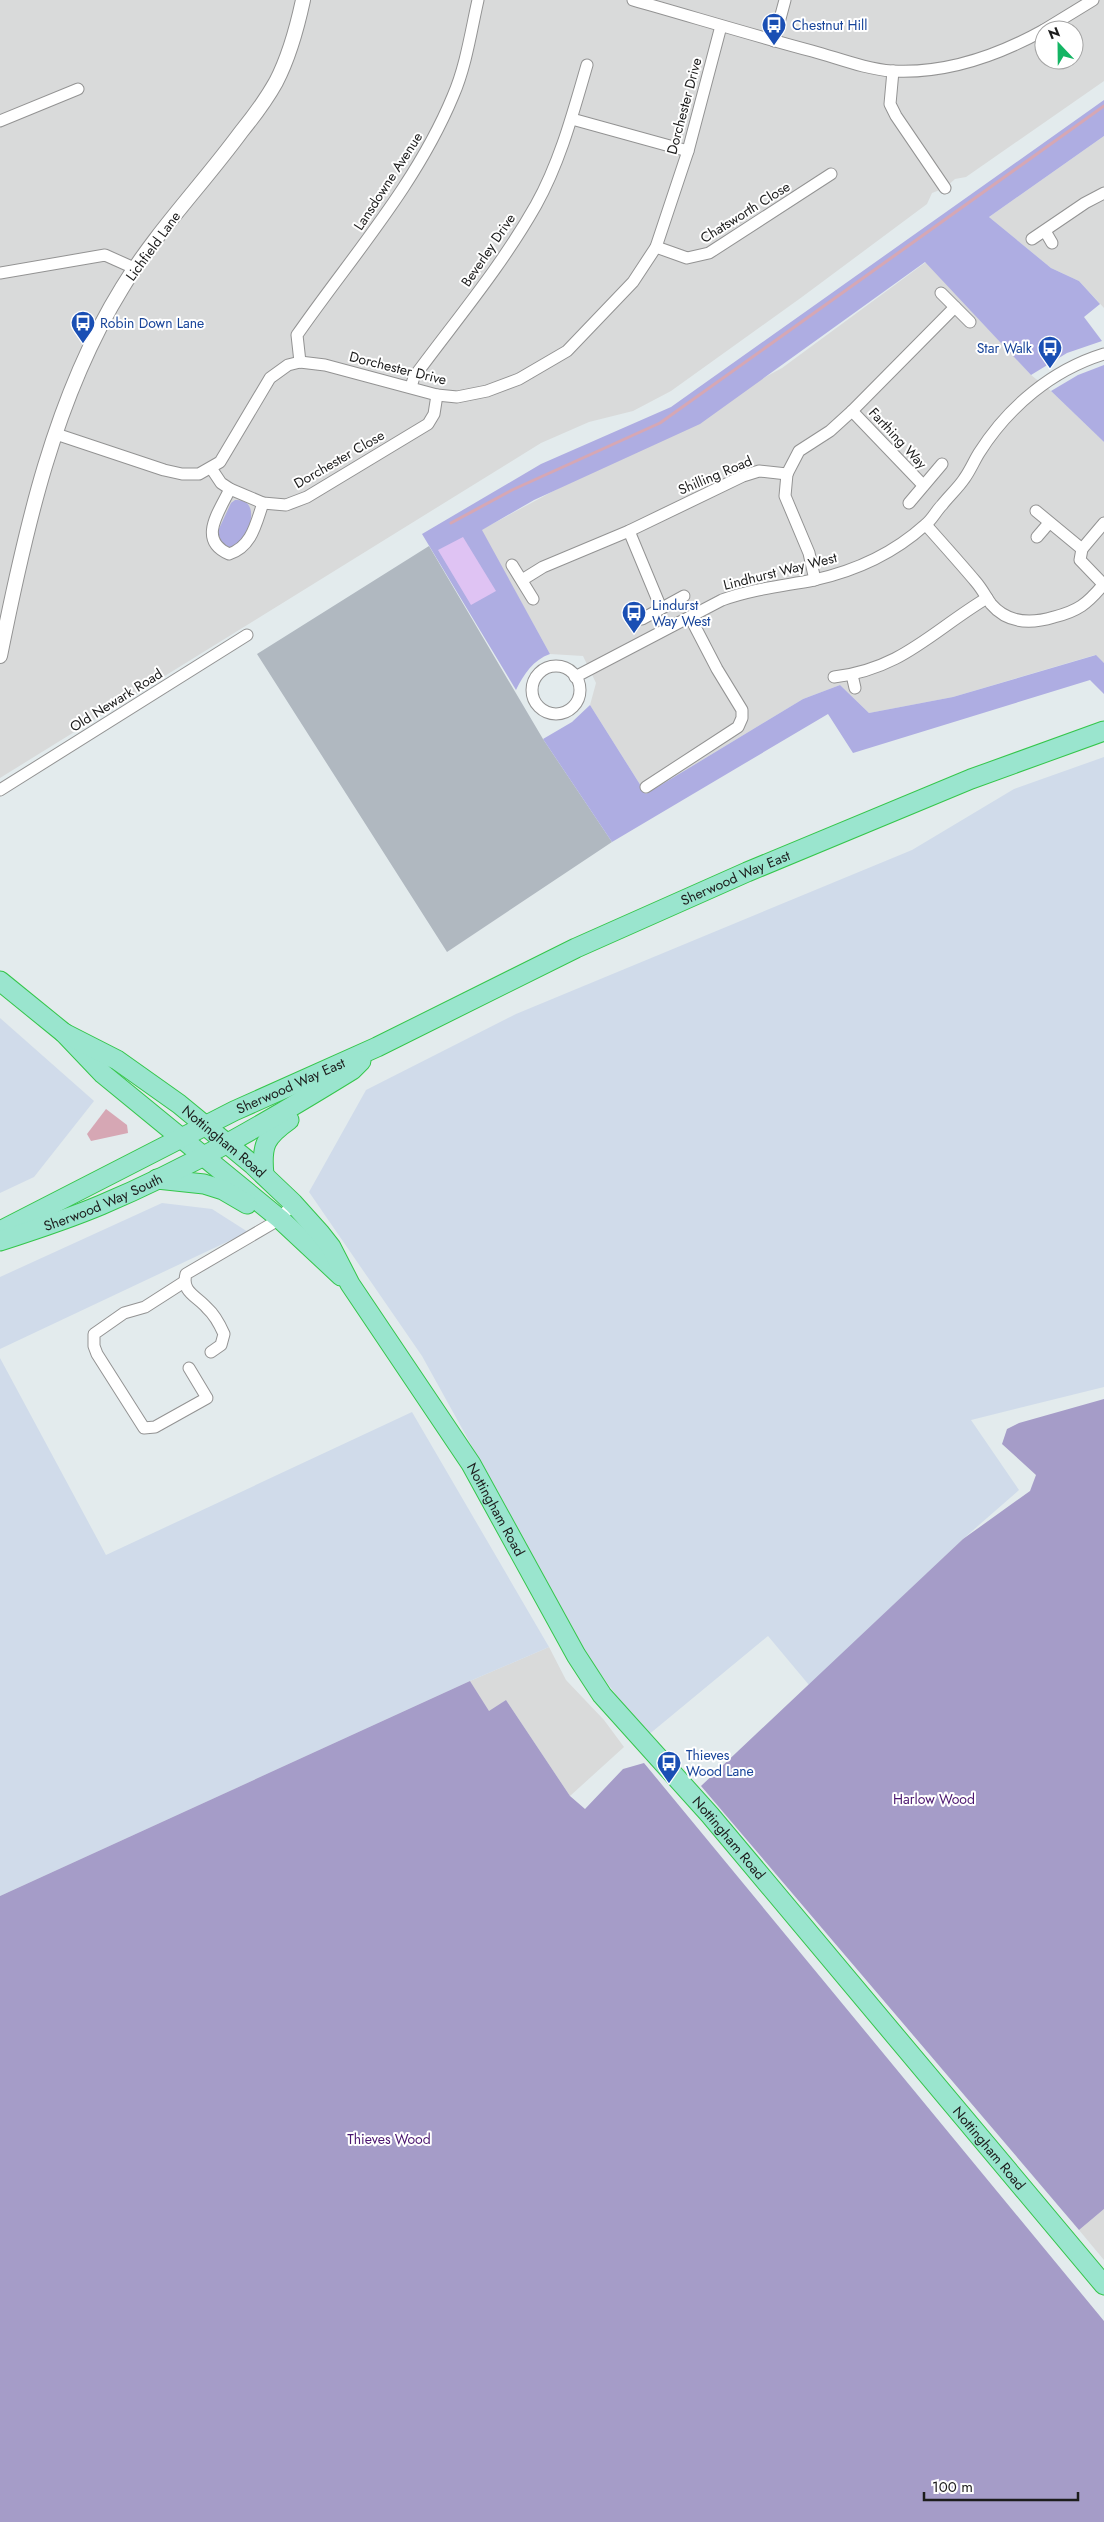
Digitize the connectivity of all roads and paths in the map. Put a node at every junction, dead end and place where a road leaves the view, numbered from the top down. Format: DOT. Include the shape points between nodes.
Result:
graph roads {
  1 [pos="303,0"];
  2 [pos="478,0"];
  3 [pos="633,0"];
  4 [pos="785,0"];
  5 [pos="1093,0"];
  6 [pos="1081,3"];
  7 [pos="1058,20"];
  8 [pos="721,26"];
  9 [pos="1034,35"];
  10 [pos="774,41"];
  11 [pos="587,65"];
  12 [pos="893,71"];
  13 [pos="78,89"];
  14 [pos="572,119"];
  15 [pos="0,121"];
  16 [pos="688,151"];
  17 [pos="831,174"];
  18 [pos="944,188"];
  19 [pos="1104,193"];
  20 [pos="1045,231"];
  21 [pos="1032,240"];
  22 [pos="1052,243"];
  23 [pos="656,247"];
  24 [pos="134,268"];
  25 [pos="0,273"];
  26 [pos="941,293"];
  27 [pos="955,307"];
  28 [pos="970,322"];
  29 [pos="1104,354"];
  30 [pos="300,362"];
  31 [pos="411,388"];
  32 [pos="437,395"];
  33 [pos="852,411"];
  34 [pos="56,434"];
  35 [pos="942,464"];
  36 [pos="211,468"];
  37 [pos="787,474"];
  38 [pos="923,485"];
  39 [pos="230,489"];
  40 [pos="263,503"];
  41 [pos="909,503"];
  42 [pos="1036,510"];
  43 [pos="1049,523"];
  44 [pos="1104,523"];
  45 [pos="926,525"];
  46 [pos="629,532"];
  47 [pos="1037,538"];
  48 [pos="1082,548"];
  49 [pos="512,565"];
  50 [pos="522,580"];
  51 [pos="815,580"];
  52 [pos="1104,585"];
  53 [pos="684,596"];
  54 [pos="987,598"];
  55 [pos="533,599"];
  56 [pos="661,608"];
  57 [pos="690,617"];
  58 [pos="642,619"];
  59 [pos="247,635"];
  60 [pos="1,650"];
  61 [pos="852,675"];
  62 [pos="575,677"];
  63 [pos="834,677"];
  64 [pos="855,688"];
  65 [pos="1104,731"];
  66 [pos="646,788"];
  67 [pos="0,790"];
  68 [pos="0,981"];
  69 [pos="64,1033"];
  70 [pos="377,1047"];
  71 [pos="320,1089"];
  72 [pos="203,1141"];
  73 [pos="264,1175"];
  74 [pos="157,1179"];
  75 [pos="293,1203"];
  76 [pos="280,1219"];
  77 [pos="0,1231"];
  78 [pos="0,1242"];
  79 [pos="184,1282"];
  80 [pos="350,1284"];
  81 [pos="211,1352"];
  82 [pos="189,1368"];
  83 [pos="1104,2285"];
  1 -- 24 [label="street, Lichfield Lane" via="290,51 265,101"];
  2 -- 30 [label="street, Lansdowne Avenue" via="454,93 439,128 380,224 297,335"];
  3 -- 8 [label="street"];
  4 -- 10 [label="street"];
  5 -- 6 [label="street"];
  6 -- 7 [label="street"];
  8 -- 10 [label="street"];
  8 -- 16 [label="street, Dorchester Drive"];
  9 -- 12 [label="street" via="1009,49 965,63"];
  10 -- 12 [label="street"];
  11 -- 14 [label="street, Beverley Drive"];
  12 -- 18 [label="street" via="890,104"];
  13 -- 15 [label="street"];
  14 -- 16 [label="street"];
  14 -- 31 [label="street, Beverley Drive" via="536,204 485,285 414,376"];
  16 -- 23 [label="street, Dorchester Drive"];
  17 -- 23 [label="street, Chatsworth Close" via="816,177 754,226 701,256 687,258"];
  19 -- 20 [label="street" via="1085,202"];
  20 -- 21 [label="street"];
  20 -- 22 [label="street"];
  23 -- 32 [label="street, Dorchester Drive" via="633,282 567,351 519,379 487,391 457,397"];
  24 -- 25 [label="street" via="105,255"];
  24 -- 34 [label="street, Lichfield Lane" via="80,371"];
  26 -- 27 [label="street"];
  27 -- 28 [label="street"];
  27 -- 33 [label="street"];
  29 -- 45 [label="street, Lindhurst Way West" via="1050,378 1012,411 996,429 965,479"];
  30 -- 31 [label="street, Dorchester Drive" via="325,365"];
  30 -- 36 [label="street" via="288,365 270,378 220,462"];
  31 -- 32 [label="street, Dorchester Drive"];
  32 -- 40 [label="street, Dorchester Close" via="434,414 428,424 403,440 306,497 286,505"];
  33 -- 37 [label="street" via="830,431 799,451"];
  33 -- 38 [label="street, Farthing Way"];
  34 -- 36 [label="street" via="182,474 199,474"];
  34 -- 60 [label="street, Lichfield Lane" via="22,547"];
  35 -- 38 [label="street"];
  36 -- 39 [label="street, Dorchester Close"];
  37 -- 46 [label="street, Shilling Road" via="760,471 743,476"];
  37 -- 51 [label="street" via="786,496"];
  38 -- 41 [label="street"];
  39 -- 40 [label="street, Dorchester Close"];
  39 -- 40 [label="street" via="211,530 213,542 219,550 229,554 248,543"];
  42 -- 43 [label="street"];
  43 -- 47 [label="street"];
  43 -- 48 [label="street"];
  44 -- 48 [label="street"];
  45 -- 51 [label="street, Lindhurst Way West" via="890,551 866,563"];
  45 -- 54 [label="street"];
  46 -- 50 [label="street, Shilling Road" via="558,560"];
  46 -- 56 [label="street"];
  48 -- 52 [label="street" via="1080,560"];
  49 -- 50 [label="street"];
  50 -- 55 [label="street"];
  51 -- 57 [label="street, Lindhurst Way West" via="739,594"];
  52 -- 54 [label="street" via="1075,612 1039,622 1022,622 1007,617"];
  53 -- 56 [label="street"];
  54 -- 61 [label="street" via="919,647 879,667"];
  56 -- 58 [label="street"];
  57 -- 62 [label="street, Lindhurst Way West"];
  57 -- 66 [label="street" via="742,710 742,718 738,727"];
  59 -- 67 [label="street, Old Newark Road"];
  61 -- 63 [label="street"];
  61 -- 64 [label="street"];
  62 -- 62 [label="street" via="579,696 568,711 550,714 535,702 532,684 544,670 562,667"];
  65 -- 70 [label="highway, Sherwood Way East" via="971,779 747,872 576,948"];
  68 -- 69 [label="highway, Nottingham Road"];
  69 -- 72 [label="highway, Nottingham Road" via="103,1074"];
  69 -- 72 [label="highway, Nottingham Road" via="117,1060 179,1104"];
  70 -- 71 [label="highway, Sherwood Way East" via="352,1070"];
  70 -- 72 [label="highway, Sherwood Way East" via="300,1080"];
  71 -- 72 [label="highway" via="294,1096"];
  71 -- 73 [label="highway" via="301,1111 272,1132 262,1157"];
  72 -- 73 [label="highway, Nottingham Road"];
  72 -- 74 [label="highway, Sherwood Way South"];
  72 -- 76 [label="highway, Nottingham Road"];
  72 -- 77 [label="highway, Sherwood Way South" via="51,1203"];
  73 -- 75 [label="highway, Nottingham Road"];
  74 -- 76 [label="highway" via="204,1184 223,1190"];
  74 -- 78 [label="highway, Sherwood Way South" via="102,1205"];
  75 -- 76 [label="street"];
  75 -- 80 [label="highway, Nottingham Road" via="331,1247"];
  76 -- 79 [label="street" via="186,1274"];
  76 -- 80 [label="highway, Nottingham Road"];
  79 -- 81 [label="street" via="188,1291 208,1308 224,1334 221,1345"];
  79 -- 82 [label="street" via="145,1306 124,1313 94,1334 93,1339 97,1354 144,1428 155,1427 207,1398"];
  80 -- 83 [label="highway, Nottingham Road" via="471,1464 564,1634 602,1695 710,1815"];
}
